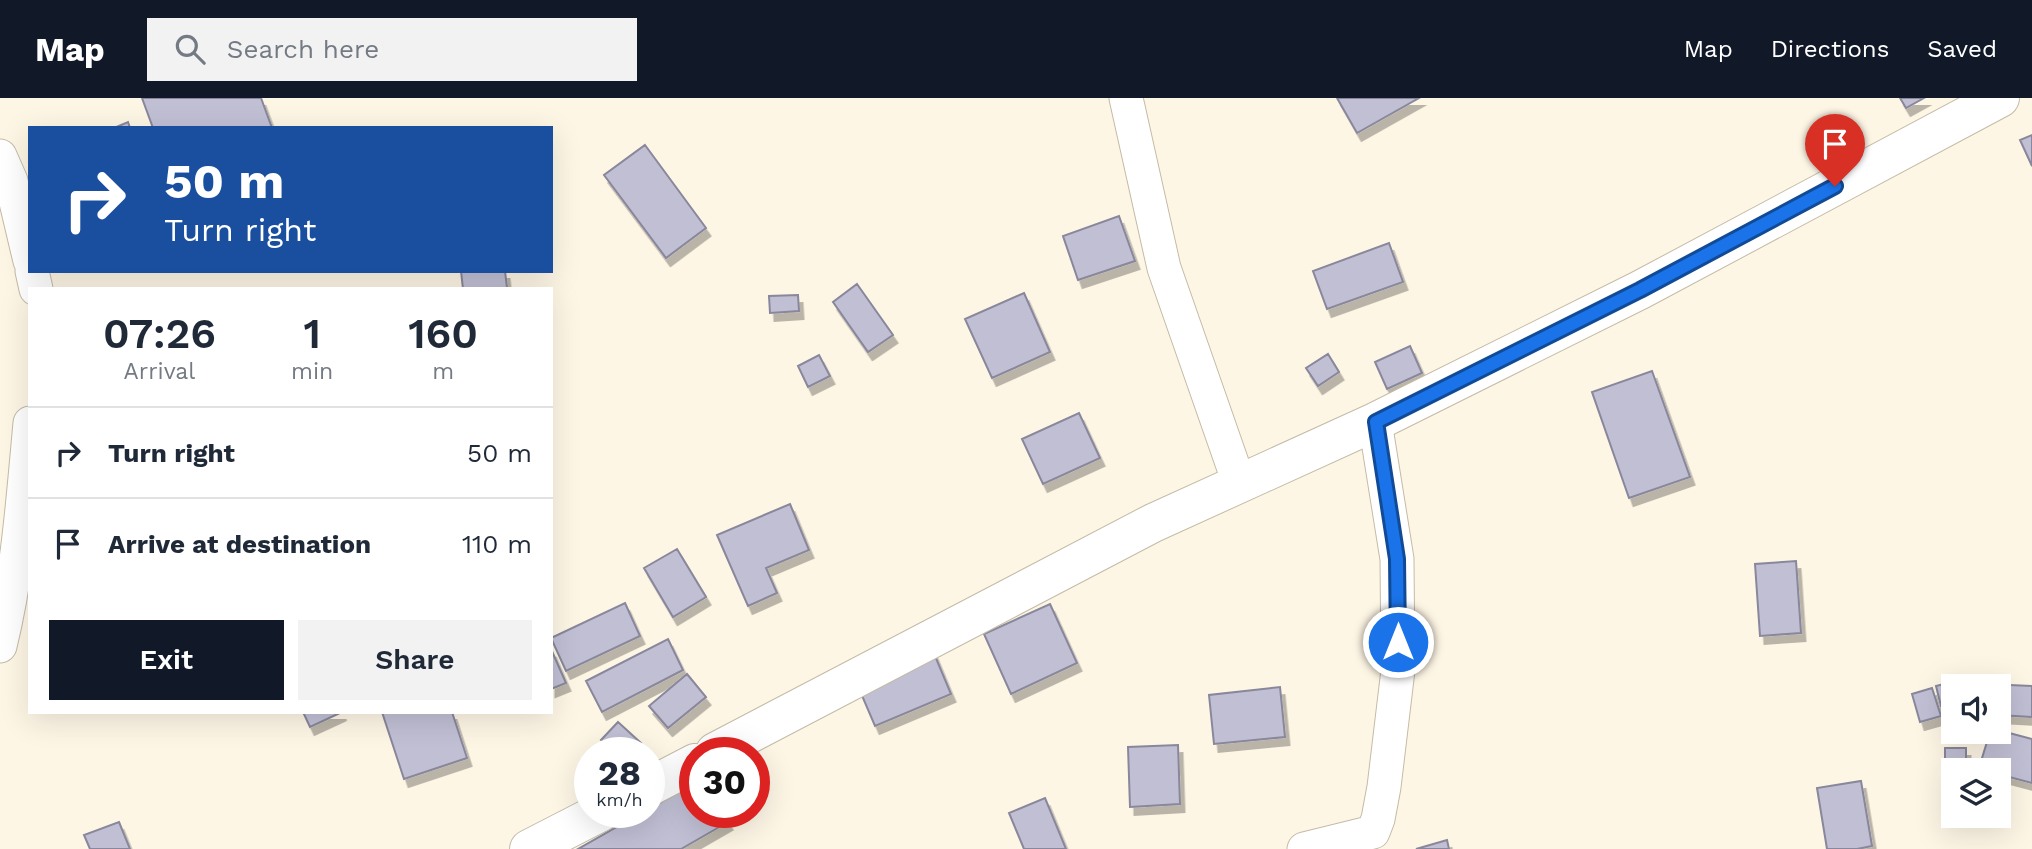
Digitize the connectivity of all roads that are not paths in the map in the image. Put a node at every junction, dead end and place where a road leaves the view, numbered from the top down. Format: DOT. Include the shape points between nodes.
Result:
graph roads {
  1 [pos="1126,98"];
  2 [pos="2000,98"];
  3 [pos="0,156"];
  4 [pos="28,253"];
  5 [pos="1376,422"];
  6 [pos="28,445"];
  7 [pos="1239,483"];
  8 [pos="5,610"];
  9 [pos="0,646"];
  10 [pos="744,737"];
  11 [pos="574,826"];
  12 [pos="530,849"];
  13 [pos="1304,849"];
  1 -- 7 [label="street" via="1164,268"];
  2 -- 5 [label="street" via="1640,290"];
  3 -- 4 [label="street" via="11,181"];
  5 -- 7 [label="street"];
  5 -- 13 [label="street" via="1397,559 1398,670 1384,787 1373,832"];
  6 -- 8 [label="street" via="21,523"];
  7 -- 10 [label="street" via="1153,523"];
  8 -- 9 [label="street"];
  11 -- 12 [label="street"];
}
